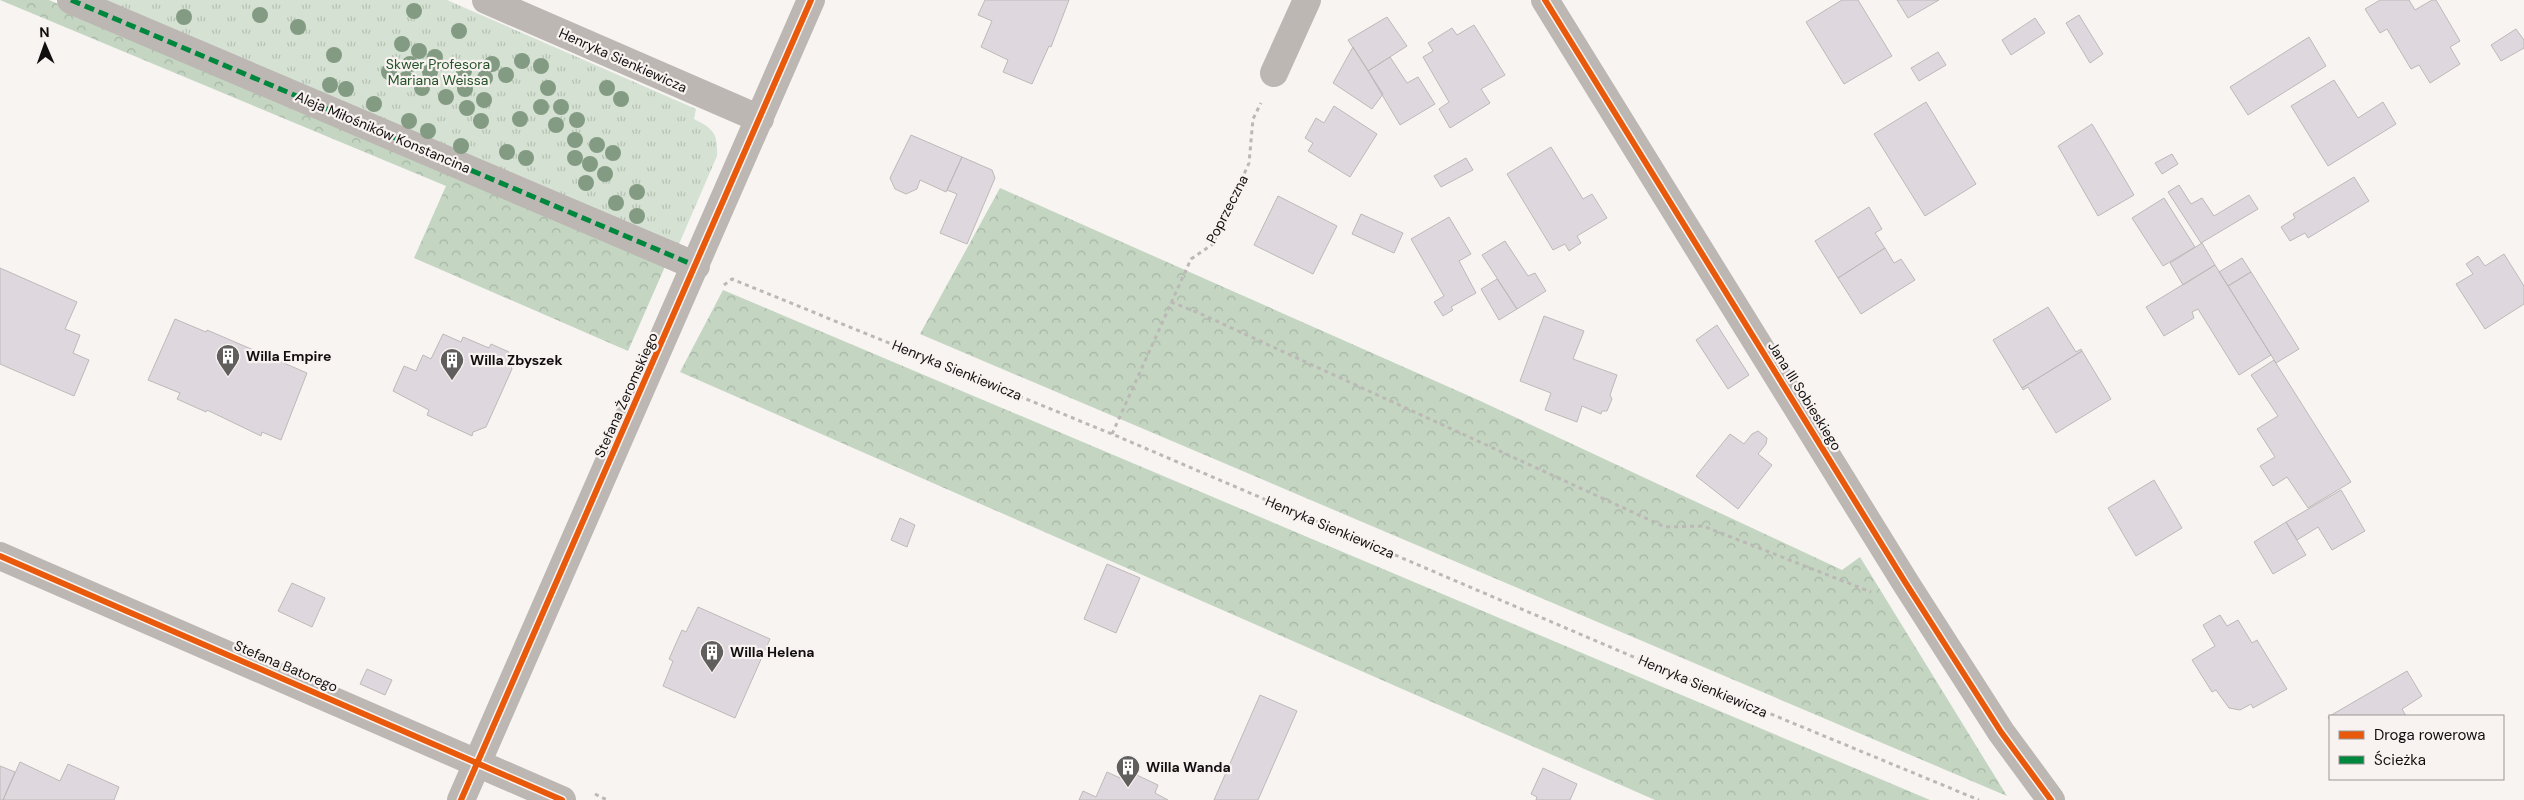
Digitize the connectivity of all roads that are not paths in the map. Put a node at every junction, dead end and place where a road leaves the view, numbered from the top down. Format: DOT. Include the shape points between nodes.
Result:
graph roads {
  1 [pos="70,0"];
  2 [pos="486,0"];
  3 [pos="811,0"];
  4 [pos="1307,0"];
  5 [pos="1545,0"];
  6 [pos="1274,73"];
  7 [pos="760,119"];
  8 [pos="696,266"];
  9 [pos="0,556"];
  10 [pos="478,763"];
  11 [pos="461,800"];
  12 [pos="562,800"];
  13 [pos="2051,800"];
  1 -- 8 [label="street, Aleja Miłośników Konstancina"];
  2 -- 7 [label="street, Henryka Sienkiewicza"];
  3 -- 7 [label="street, Stefana Żeromskiego"];
  4 -- 6 [label="street"];
  5 -- 13 [label="street, Jana III Sobieskiego" via="1910,590 2001,732"];
  7 -- 8 [label="street, Stefana Żeromskiego"];
  8 -- 10 [label="street, Stefana Żeromskiego"];
  9 -- 10 [label="street, Stefana Batorego"];
  10 -- 11 [label="street, Stefana Żeromskiego"];
  10 -- 12 [label="street, Stefana Batorego"];
}
